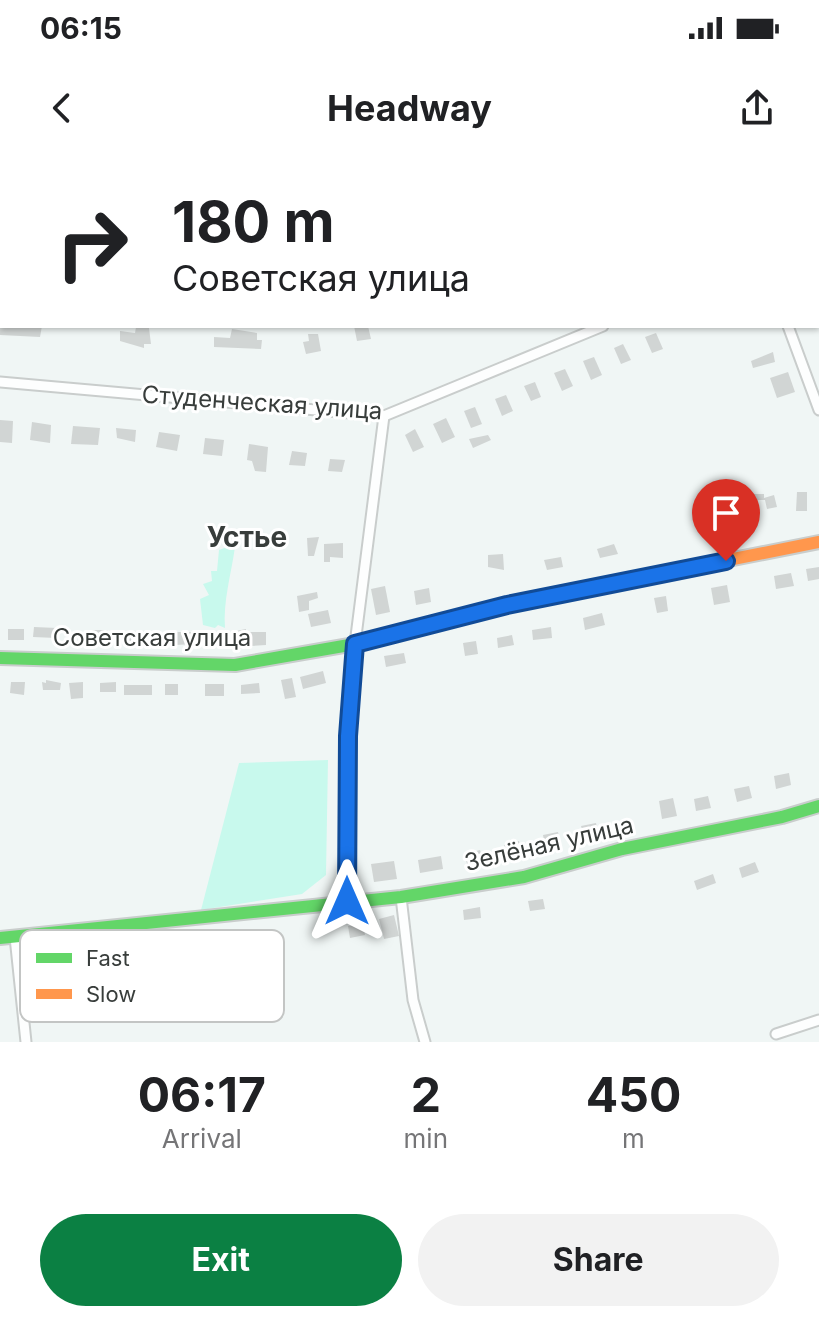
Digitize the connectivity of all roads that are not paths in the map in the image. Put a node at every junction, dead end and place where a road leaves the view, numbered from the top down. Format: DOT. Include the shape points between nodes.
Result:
graph roads {
  1 [pos="281,160"];
  2 [pos="295,160"];
  3 [pos="598,328"];
  4 [pos="789,328"];
  5 [pos="0,382"];
  6 [pos="819,410"];
  7 [pos="384,416"];
  8 [pos="819,542"];
  9 [pos="355,644"];
  10 [pos="0,658"];
  11 [pos="819,806"];
  12 [pos="401,897"];
  13 [pos="347,901"];
  14 [pos="80,930"];
  15 [pos="20,936"];
  16 [pos="15,937"];
  17 [pos="0,938"];
  18 [pos="20,985"];
  19 [pos="819,1020"];
  20 [pos="24,1022"];
  21 [pos="776,1034"];
  22 [pos="26,1042"];
  23 [pos="425,1042"];
  1 -- 2 [label="street"];
  3 -- 7 [label="street, Студенческая улица"];
  4 -- 6 [label="street"];
  5 -- 7 [label="street, Студенческая улица"];
  7 -- 9 [label="street"];
  8 -- 9 [label="street, Советская улица" via="507,605"];
  9 -- 10 [label="street, Советская улица" via="235,665"];
  9 -- 13 [label="street" via="348,736"];
  11 -- 12 [label="street, Зелёная улица" via="622,849 524,877"];
  12 -- 13 [label="street, Зелёная улица"];
  12 -- 23 [label="street" via="413,1000"];
  13 -- 14 [label="street, Зелёная улица"];
  15 -- 16 [label="street, Зелёная улица"];
  16 -- 17 [label="street, Зелёная улица"];
  16 -- 18 [label="street"];
  19 -- 21 [label="street"];
  20 -- 22 [label="street"];
}
